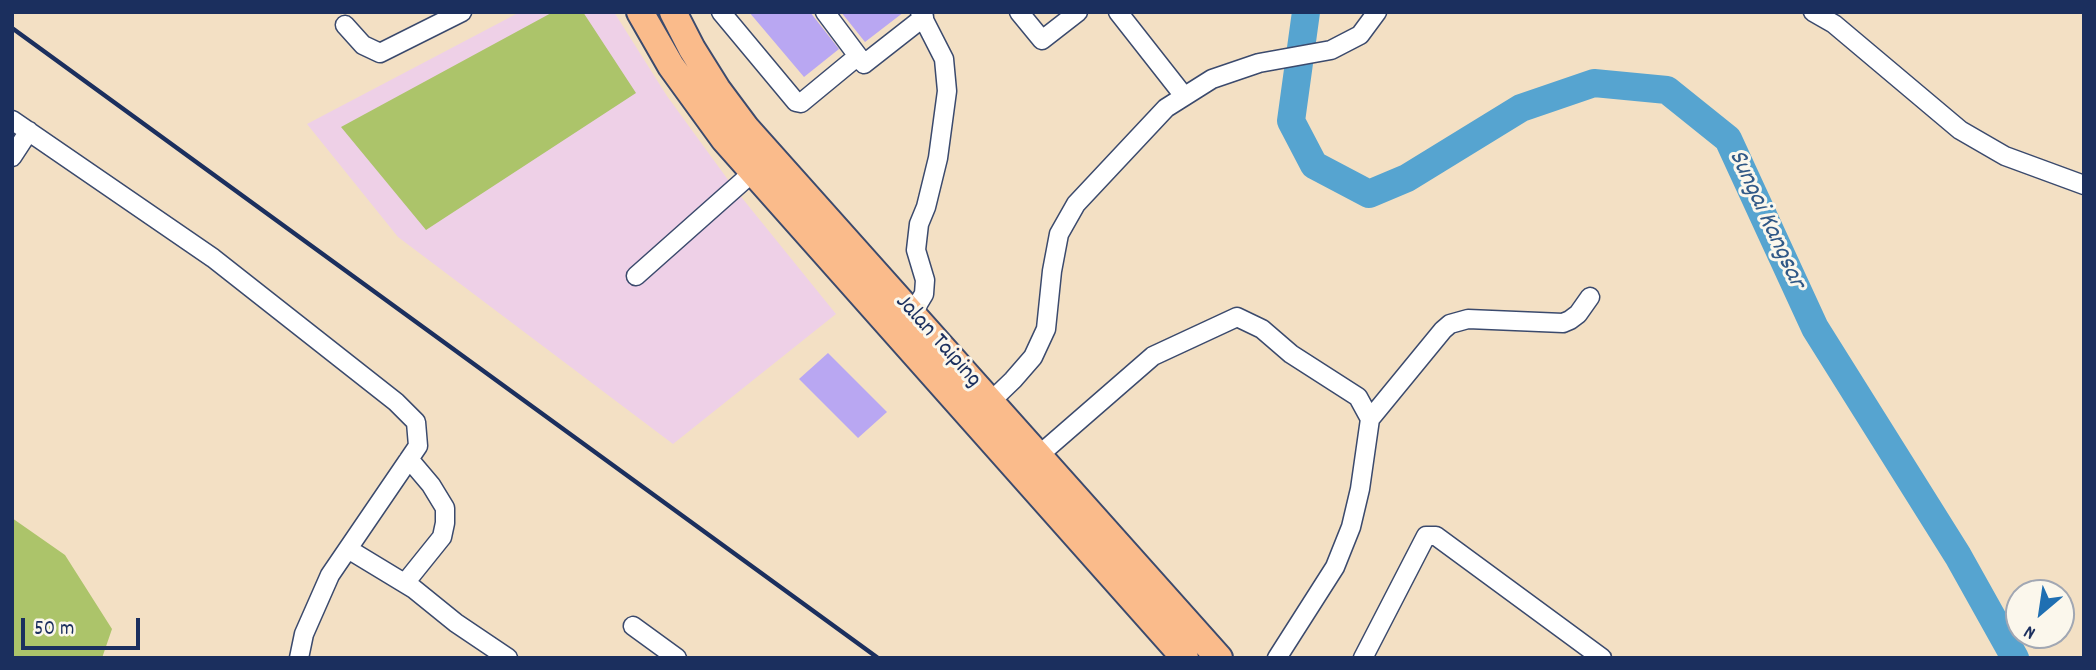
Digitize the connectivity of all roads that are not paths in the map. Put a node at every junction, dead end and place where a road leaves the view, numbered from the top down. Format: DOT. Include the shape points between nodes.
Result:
graph roads {
  1 [pos="462,12"];
  2 [pos="640,12"];
  3 [pos="673,12"];
  4 [pos="825,12"];
  5 [pos="1020,12"];
  6 [pos="1077,12"];
  7 [pos="1118,12"];
  8 [pos="1377,12"];
  9 [pos="1813,12"];
  10 [pos="728,15"];
  11 [pos="922,15"];
  12 [pos="345,25"];
  13 [pos="858,56"];
  14 [pos="1184,96"];
  15 [pos="12,120"];
  16 [pos="29,131"];
  17 [pos="12,157"];
  18 [pos="762,164"];
  19 [pos="2084,185"];
  20 [pos="636,275"];
  21 [pos="1590,297"];
  22 [pos="912,314"];
  23 [pos="981,410"];
  24 [pos="1370,419"];
  25 [pos="1038,456"];
  26 [pos="409,459"];
  27 [pos="348,549"];
  28 [pos="405,583"];
  29 [pos="633,626"];
  30 [pos="299,658"];
  31 [pos="508,658"];
  32 [pos="677,658"];
  33 [pos="1185,658"];
  34 [pos="1219,658"];
  35 [pos="1277,658"];
  36 [pos="1363,658"];
  37 [pos="1602,658"];
  1 -- 12 [label="street" via="380,53 363,45"];
  2 -- 18 [label="highway, Jalan Taiping" via="671,66 724,139"];
  3 -- 18 [label="highway, Jalan Taiping" via="717,89 746,128"];
  4 -- 13 [label="street"];
  5 -- 6 [label="street" via="1042,40"];
  7 -- 14 [label="street"];
  8 -- 14 [label="street" via="1360,35 1331,50 1259,63 1212,79"];
  9 -- 19 [label="street" via="1834,24 1960,130 2005,156"];
  10 -- 13 [label="street" via="791,98 801,103"];
  11 -- 13 [label="street" via="864,64"];
  11 -- 22 [label="street" via="944,59 947,91 938,158 916,250 924,294"];
  14 -- 23 [label="street" via="1166,108 1076,204 1059,234 1046,329 1033,356"];
  15 -- 16 [label="street"];
  16 -- 17 [label="street"];
  16 -- 26 [label="street" via="213,258 396,401 416,422 418,446"];
  18 -- 20 [label="street"];
  18 -- 22 [label="highway, Jalan Taiping"];
  18 -- 23 [label="highway, Jalan Taiping"];
  21 -- 24 [label="street" via="1578,314 1563,323 1468,319 1450,324"];
  22 -- 23 [label="highway, Jalan Taiping"];
  23 -- 25 [label="highway, Jalan Taiping"];
  23 -- 33 [label="highway, Jalan Taiping"];
  24 -- 25 [label="street" via="1359,397 1290,354 1262,329 1237,317 1153,356"];
  24 -- 35 [label="street" via="1351,527 1335,568"];
  25 -- 34 [label="highway, Jalan Taiping"];
  26 -- 27 [label="street"];
  26 -- 28 [label="street" via="445,508 445,523 442,537"];
  27 -- 28 [label="street"];
  27 -- 30 [label="street" via="330,575 304,634"];
  28 -- 31 [label="street"];
  29 -- 32 [label="street"];
  36 -- 37 [label="street" via="1426,536 1436,536"];
}
